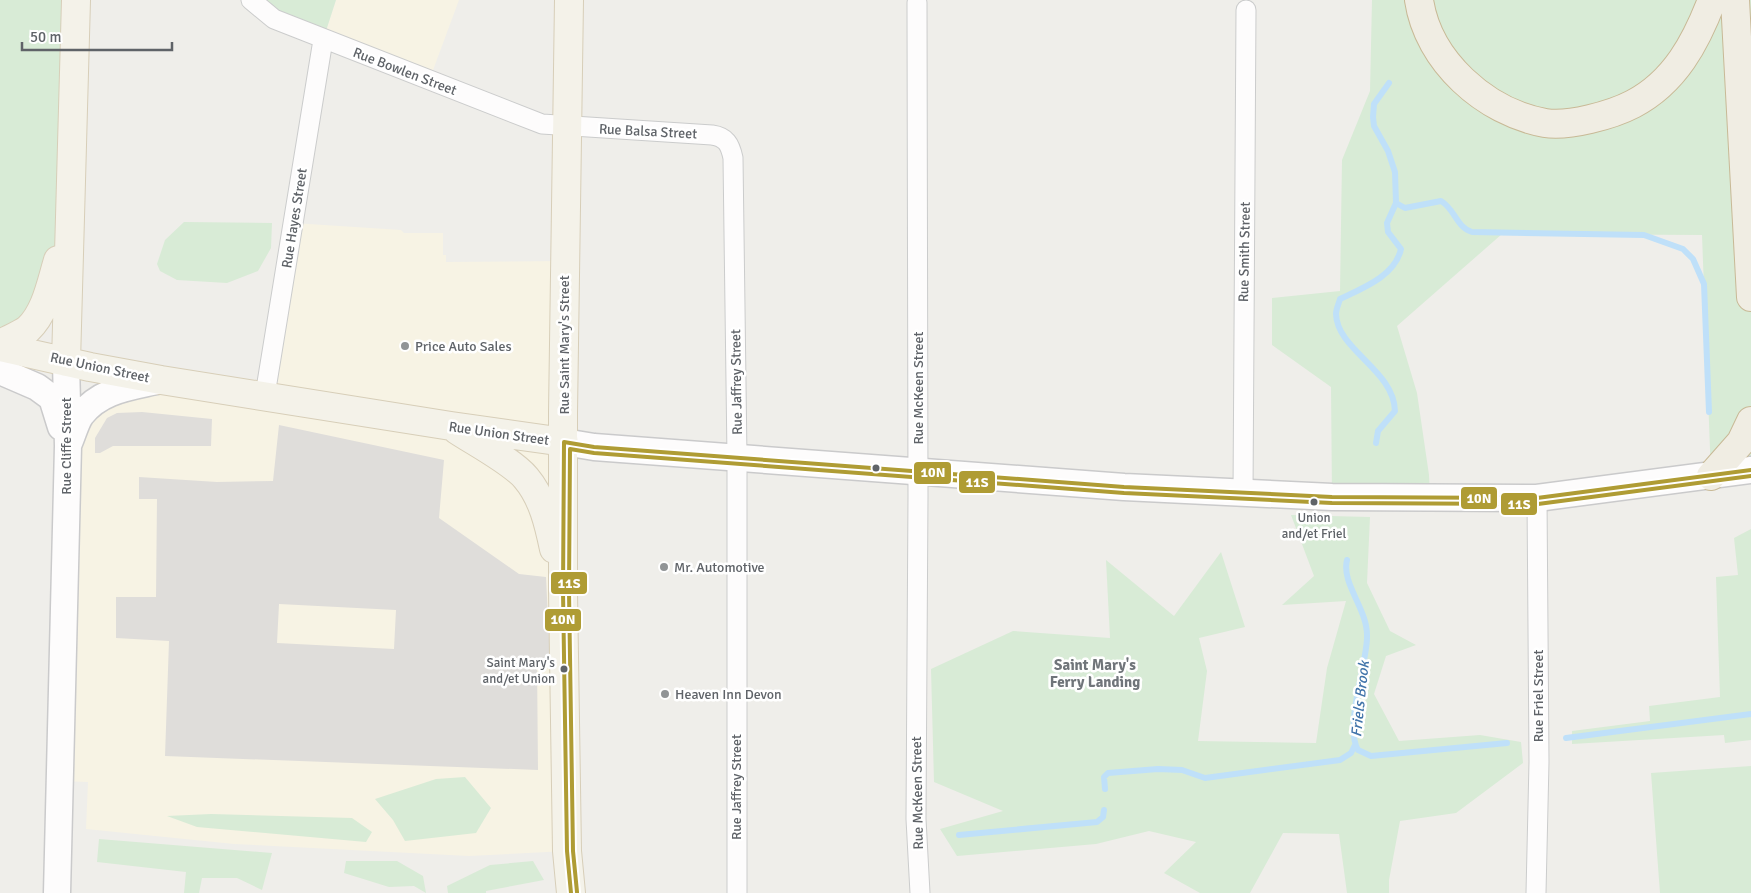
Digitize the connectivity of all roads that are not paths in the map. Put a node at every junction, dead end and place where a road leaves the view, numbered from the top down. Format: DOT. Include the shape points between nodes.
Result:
graph roads {
  1 [pos="76,0"];
  2 [pos="250,0"];
  3 [pos="569,0"];
  4 [pos="1420,0"];
  5 [pos="1712,0"];
  6 [pos="1735,0"];
  7 [pos="917,3"];
  8 [pos="1246,10"];
  9 [pos="324,40"];
  10 [pos="566,126"];
  11 [pos="727,142"];
  12 [pos="70,212"];
  13 [pos="1751,297"];
  14 [pos="0,346"];
  15 [pos="66,362"];
  16 [pos="0,371"];
  17 [pos="161,380"];
  18 [pos="265,395"];
  19 [pos="1751,420"];
  20 [pos="451,426"];
  21 [pos="564,442"];
  22 [pos="68,446"];
  23 [pos="737,457"];
  24 [pos="1751,470"];
  25 [pos="918,471"];
  26 [pos="1711,476"];
  27 [pos="1243,494"];
  28 [pos="1537,498"];
  29 [pos="563,591"];
  30 [pos="57,893"];
  31 [pos="571,893"];
  32 [pos="737,893"];
  33 [pos="920,893"];
  34 [pos="1536,893"];
  1 -- 12 [label="main road, Rue Cliffe Street"];
  2 -- 9 [label="street, Rue Bowlen Street" via="274,19"];
  3 -- 10 [label="main road, Rue Saint Mary's Street"];
  4 -- 5 [label="highway" via="1431,41 1452,70 1476,94 1511,112 1546,123 1588,120 1634,104 1682,62 1699,34"];
  6 -- 13 [label="highway"];
  7 -- 25 [label="street, Rue McKeen Street"];
  8 -- 27 [label="street, Rue Smith Street"];
  9 -- 10 [label="street, Rue Bowlen Street" via="542,124"];
  9 -- 18 [label="street, Rue Hayes Street"];
  10 -- 11 [label="street, Rue Balsa Street" via="712,135"];
  10 -- 21 [label="main road, Rue Saint Mary's Street"];
  11 -- 23 [label="street, Rue Jaffrey Street" via="733,158"];
  12 -- 14 [label="main road" via="48,294 35,321"];
  12 -- 15 [label="main road, Rue Cliffe Street"];
  14 -- 15 [label="main road, Rue Union Street"];
  15 -- 17 [label="main road, Rue Union Street"];
  15 -- 22 [label="main road, Rue Cliffe Street"];
  16 -- 22 [label="main road" via="37,387 52,398"];
  17 -- 18 [label="main road, Rue Union Street"];
  17 -- 22 [label="main road" via="112,391 94,401 80,416"];
  18 -- 20 [label="main road, Rue Union Street"];
  19 -- 26 [label="highway" via="1741,442"];
  20 -- 21 [label="main road, Rue Union Street"];
  20 -- 29 [label="main road" via="526,477 548,522"];
  21 -- 23 [label="main road, Rue Union Street"];
  21 -- 29 [label="main road, Rue Saint Mary's Street"];
  22 -- 30 [label="main road, Rue Cliffe Street"];
  23 -- 25 [label="main road, Rue Union Street"];
  23 -- 32 [label="street, Rue Jaffrey Street"];
  24 -- 26 [label="main road, Rue Union Street"];
  25 -- 27 [label="main road, Rue Union Street"];
  25 -- 33 [label="street, Rue McKeen Street" via="916,819"];
  26 -- 28 [label="main road, Rue Union Street"];
  27 -- 28 [label="main road, Rue Union Street" via="1332,498"];
  28 -- 34 [label="street, Rue Friel Street" via="1539,762"];
  29 -- 31 [label="main road, Rue Saint Mary's Street" via="567,851"];
}
